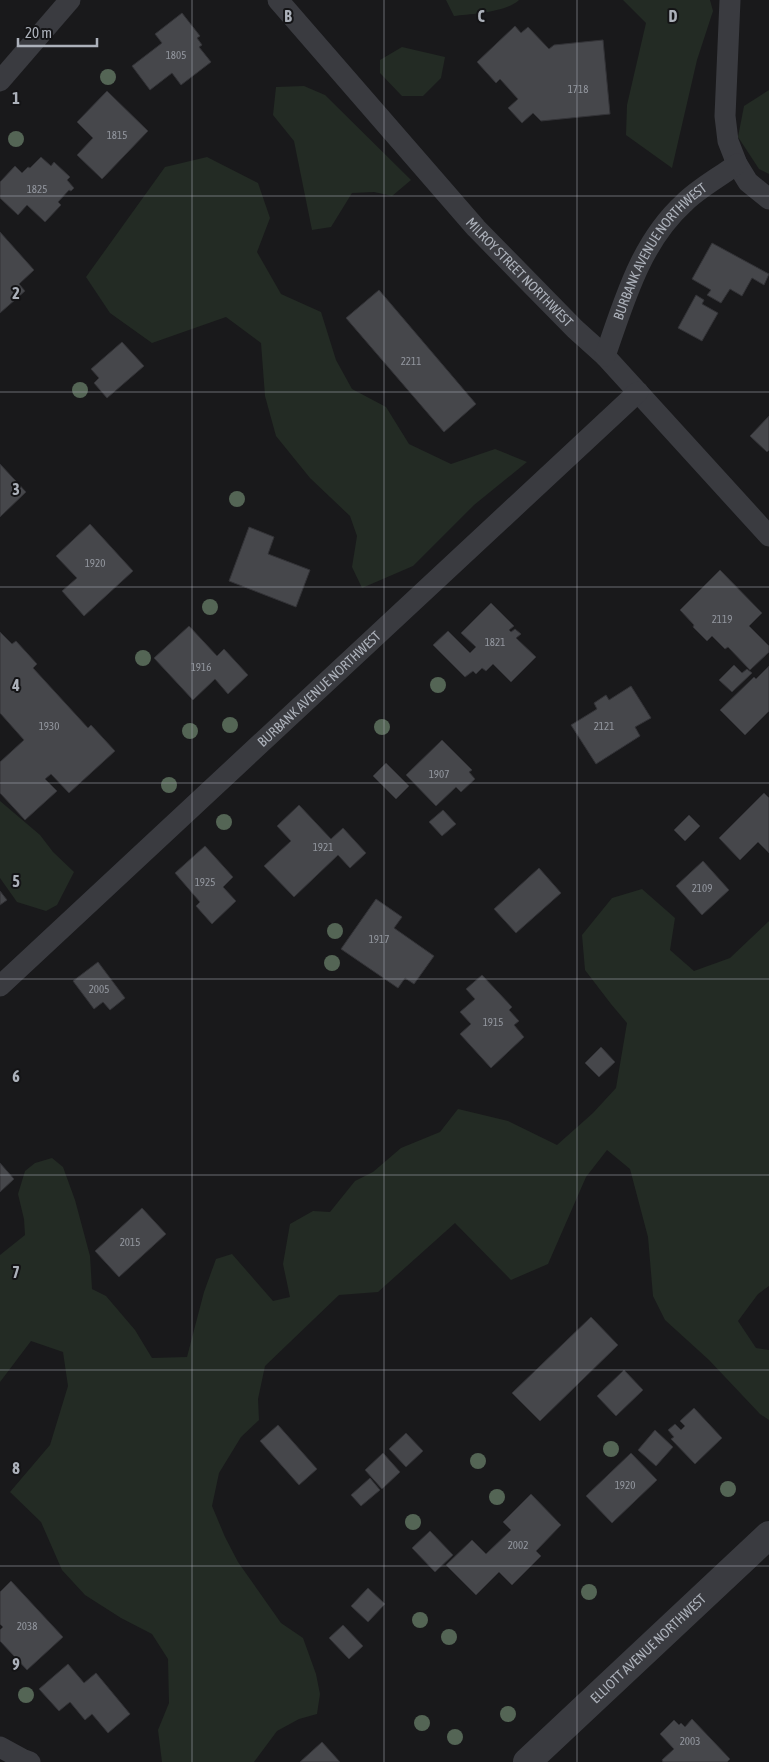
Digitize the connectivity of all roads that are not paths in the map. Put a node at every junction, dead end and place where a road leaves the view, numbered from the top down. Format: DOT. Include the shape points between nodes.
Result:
graph roads {
  1 [pos="70,0"];
  2 [pos="278,0"];
  3 [pos="730,0"];
  4 [pos="0,81"];
  5 [pos="737,164"];
  6 [pos="769,199"];
  7 [pos="605,356"];
  8 [pos="638,392"];
  9 [pos="769,536"];
  10 [pos="0,986"];
  11 [pos="769,1535"];
  12 [pos="0,1747"];
  13 [pos="30,1762"];
  14 [pos="527,1762"];
  1 -- 4 [label="street"];
  2 -- 7 [label="street, MILROY STREET NORTHWEST" via="476,228"];
  3 -- 5 [label="street" via="725,116 728,141"];
  5 -- 6 [label="street" via="748,182"];
  5 -- 7 [label="street, BURBANK AVENUE NORTHWEST" via="684,202 654,238 634,275"];
  7 -- 8 [label="street, MILROY STREET NORTHWEST"];
  8 -- 9 [label="street, MILROY STREET NORTHWEST"];
  8 -- 10 [label="street, BURBANK AVENUE NORTHWEST"];
  11 -- 14 [label="street, ELLIOTT AVENUE NORTHWEST"];
  12 -- 13 [label="street"];
}
